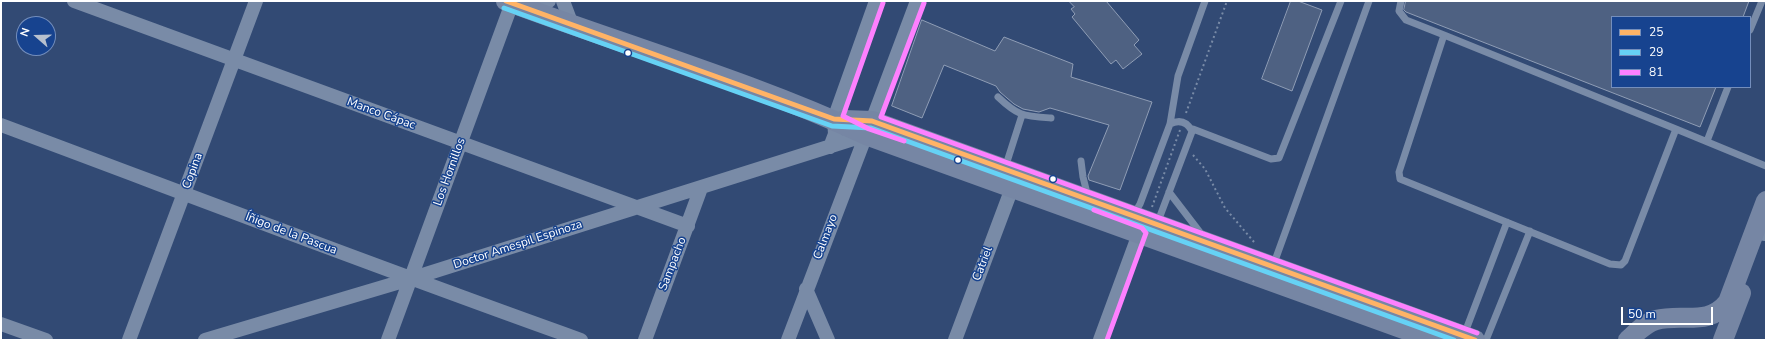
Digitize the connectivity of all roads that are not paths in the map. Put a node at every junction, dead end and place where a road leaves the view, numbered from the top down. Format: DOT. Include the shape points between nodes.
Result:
graph roads {
  1 [pos="74,1"];
  2 [pos="256,1"];
  3 [pos="563,1"];
  4 [pos="876,1"];
  5 [pos="917,1"];
  6 [pos="1205,1"];
  7 [pos="1341,1"];
  8 [pos="1369,1"];
  9 [pos="1401,1"];
  10 [pos="1762,1"];
  11 [pos="509,2"];
  12 [pos="541,6"];
  13 [pos="572,25"];
  14 [pos="1751,28"];
  15 [pos="1444,34"];
  16 [pos="234,60"];
  17 [pos="1728,88"];
  18 [pos="998,97"];
  19 [pos="1022,115"];
  20 [pos="1051,118"];
  21 [pos="834,119"];
  22 [pos="1170,124"];
  23 [pos="1,125"];
  24 [pos="869,128"];
  25 [pos="1676,129"];
  26 [pos="1193,130"];
  27 [pos="1706,141"];
  28 [pos="460,144"];
  29 [pos="830,147"];
  30 [pos="1081,161"];
  31 [pos="1766,166"];
  32 [pos="1005,180"];
  33 [pos="701,188"];
  34 [pos="1169,192"];
  35 [pos="184,193"];
  36 [pos="1088,200"];
  37 [pos="1766,201"];
  38 [pos="635,208"];
  39 [pos="1507,222"];
  40 [pos="1146,224"];
  41 [pos="688,226"];
  42 [pos="1530,231"];
  43 [pos="1765,233"];
  44 [pos="1207,242"];
  45 [pos="1273,266"];
  46 [pos="410,279"];
  47 [pos="806,289"];
  48 [pos="1696,318"];
  49 [pos="1,324"];
  50 [pos="1417,338"];
  51 [pos="1470,338"];
  52 [pos="46,340"];
  53 [pos="129,340"];
  54 [pos="205,340"];
  55 [pos="388,340"];
  56 [pos="581,340"];
  57 [pos="645,340"];
  58 [pos="788,340"];
  59 [pos="828,340"];
  60 [pos="954,340"];
  61 [pos="1100,340"];
  62 [pos="1486,340"];
  63 [pos="1628,340"];
  64 [pos="1714,340"];
  65 [pos="1724,340"];
  1 -- 16 [label="street, Manco Cápac"];
  2 -- 16 [label="street, Copina"];
  3 -- 13 [label="street"];
  4 -- 21 [label="street"];
  5 -- 24 [label="street, Calmayo"];
  6 -- 22 [label="lane" via="1178,76"];
  7 -- 26 [label="lane" via="1279,158 1271,158"];
  8 -- 45 [label="lane"];
  9 -- 15 [label="lane" via="1399,11 1406,20"];
  10 -- 14 [label="lane"];
  11 -- 12 [label="main road"];
  11 -- 28 [label="street, Los Hornillos"];
  12 -- 13 [label="main road"];
  13 -- 21 [label="main road"];
  15 -- 25 [label="lane"];
  15 -- 39 [label="lane" via="1399,172 1400,179"];
  16 -- 28 [label="street, Manco Cápac"];
  16 -- 35 [label="street, Copina"];
  17 -- 27 [label="lane"];
  18 -- 19 [label="lane" via="1013,111"];
  19 -- 20 [label="lane"];
  19 -- 32 [label="lane"];
  21 -- 24 [label="main road"];
  21 -- 29 [label="street" via="834,134"];
  22 -- 26 [label="lane" via="1183,122"];
  22 -- 40 [label="lane" via="1140,204"];
  23 -- 35 [label="street, Íñigo de la Pascua"];
  24 -- 29 [label="street, Doctor Amespil Espinoza"];
  24 -- 32 [label="main road"];
  24 -- 47 [label="street, Calmayo"];
  25 -- 27 [label="lane"];
  25 -- 42 [label="lane" via="1625,261 1621,265 1610,264"];
  26 -- 34 [label="lane"];
  27 -- 31 [label="lane"];
  28 -- 38 [label="street, Manco Cápac"];
  28 -- 46 [label="street, Los Hornillos"];
  29 -- 33 [label="street, Doctor Amespil Espinoza"];
  30 -- 36 [label="lane"];
  32 -- 36 [label="main road"];
  32 -- 40 [label="main road"];
  32 -- 60 [label="street, Catriel"];
  33 -- 38 [label="street, Doctor Amespil Espinoza"];
  33 -- 41 [label="street, Sampacho"];
  34 -- 40 [label="lane"];
  34 -- 44 [label="lane"];
  35 -- 46 [label="street, Íñigo de la Pascua"];
  35 -- 53 [label="street, Copina"];
  36 -- 40 [label="main road"];
  37 -- 48 [label="main road" via="1728,302 1710,316"];
  38 -- 41 [label="street, Manco Cápac"];
  38 -- 46 [label="street, Doctor Amespil Espinoza"];
  39 -- 42 [label="lane"];
  39 -- 51 [label="lane"];
  40 -- 44 [label="main road"];
  40 -- 50 [label="main road"];
  40 -- 61 [label="street"];
  41 -- 57 [label="street, Sampacho"];
  42 -- 62 [label="lane"];
  43 -- 65 [label="main road"];
  44 -- 45 [label="main road"];
  45 -- 51 [label="main road"];
  46 -- 54 [label="street, Doctor Amespil Espinoza"];
  46 -- 55 [label="street, Los Hornillos"];
  46 -- 56 [label="street, Íñigo de la Pascua"];
  47 -- 58 [label="street, Calmayo"];
  47 -- 59 [label="street"];
  48 -- 63 [label="main road" via="1656,320"];
  48 -- 64 [label="main road" via="1708,328"];
  49 -- 52 [label="street"];
}
